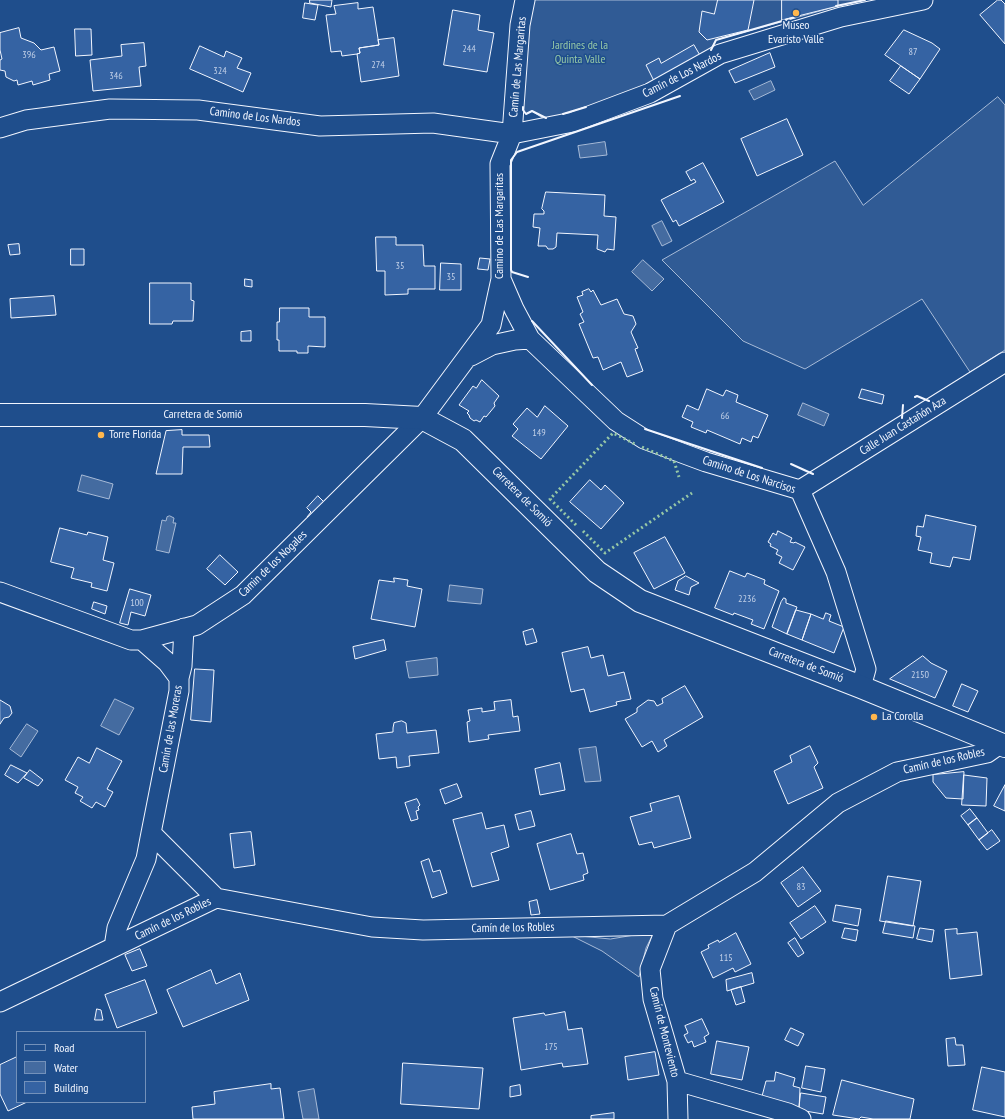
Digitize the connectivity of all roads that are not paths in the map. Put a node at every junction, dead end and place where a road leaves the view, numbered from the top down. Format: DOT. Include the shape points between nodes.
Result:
graph roads {
  1 [pos="525,0"];
  2 [pos="923,0"];
  3 [pos="0,128"];
  4 [pos="512,134"];
  5 [pos="501,279"];
  6 [pos="530,339"];
  7 [pos="468,357"];
  8 [pos="1005,362"];
  9 [pos="0,415"];
  10 [pos="422,418"];
  11 [pos="800,490"];
  12 [pos="0,592"];
  13 [pos="184,628"];
  14 [pos="142,640"];
  15 [pos="179,678"];
  16 [pos="861,687"];
  17 [pos="1003,745"];
  18 [pos="151,833"];
  19 [pos="216,898"];
  20 [pos="667,925"];
  21 [pos="114,947"];
  22 [pos="0,1002"];
  23 [pos="677,1081"];
  24 [pos="678,1119"];
  25 [pos="801,1119"];
  1 -- 4 [label="street, Camín de Las Margaritas" via="520,25"];
  2 -- 4 [label="street, Camín de Los Nardos" via="840,17 720,54 650,93 574,122"];
  3 -- 4 [label="street, Camino de Los Nardos" via="26,120 110,109 198,110 320,126 433,123"];
  4 -- 5 [label="street, Camino de Las Margaritas" via="500,164"];
  5 -- 6 [label="street, Camino de Los Narcisos"];
  5 -- 7 [label="street, Camino de Las Margaritas" via="491,324"];
  6 -- 7 [label="street" via="492,345"];
  6 -- 11 [label="street, Camino de Los Narcisos" via="616,421 644,439 706,462"];
  7 -- 10 [label="street, Camino de Las Margaritas"];
  8 -- 11 [label="street, Calle Juan Castañón Aza"];
  9 -- 10 [label="street, Carretera de Somió" via="365,415"];
  10 -- 13 [label="street, Camin de los Nogales" via="243,595 197,625"];
  10 -- 16 [label="street, Carretera de Somió" via="463,440 597,572 640,601"];
  11 -- 16 [label="street, Camino de Los Narcisos" via="836,572 866,669"];
  12 -- 14 [label="street, Camin de los Nogales" via="131,640"];
  13 -- 14 [label="street, Camin de los Nogales"];
  13 -- 15 [label="street"];
  14 -- 15 [label="street, Camín de las Moreras" via="167,662"];
  15 -- 18 [label="street, Camín de las Moreras" via="179,691"];
  16 -- 17 [label="street, Carretera de Somió"];
  17 -- 20 [label="street, Camín de los Robles" via="987,753 897,772 844,800 755,872"];
  18 -- 19 [label="street"];
  18 -- 21 [label="street, Camín de las Moreras" via="146,859 117,928"];
  19 -- 20 [label="street, Camín de los Robles" via="372,928 423,930"];
  19 -- 21 [label="street, Camín de los Robles"];
  20 -- 23 [label="street, Camín de Monteviento" via="650,968 653,999"];
  21 -- 22 [label="street, Camín de los Robles"];
  23 -- 24 [label="street, Camín de Monteviento"];
  23 -- 25 [label="street" via="788,1112"];
}
